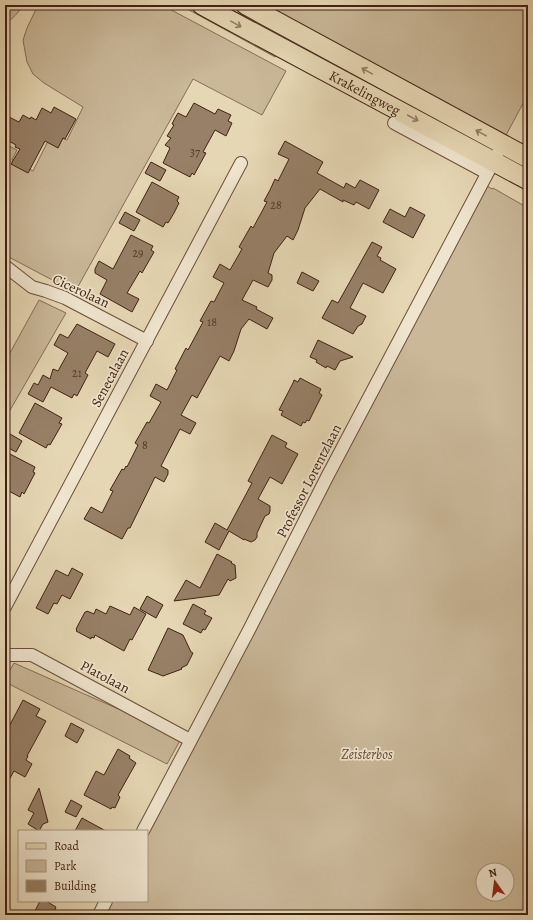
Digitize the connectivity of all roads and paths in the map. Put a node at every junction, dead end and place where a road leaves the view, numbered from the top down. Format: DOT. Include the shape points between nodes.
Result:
graph roads {
  1 [pos="202,5"];
  2 [pos="246,5"];
  3 [pos="394,123"];
  4 [pos="502,145"];
  5 [pos="528,158"];
  6 [pos="241,163"];
  7 [pos="490,167"];
  8 [pos="528,180"];
  9 [pos="5,266"];
  10 [pos="147,341"];
  11 [pos="5,607"];
  12 [pos="6,655"];
  13 [pos="190,740"];
  14 [pos="144,830"];
  15 [pos="106,902"];
  16 [pos="99,915"];
  1 -- 7 [label="main road, Krakelingweg, one-way"];
  4 -- 2 [label="main road, Krakelingweg, one-way"];
  3 -- 7 [label="street, Krakelingweg"];
  4 -- 5 [label="main road, Krakelingweg"];
  4 -- 7 [label="street, Professor Lorentzlaan"];
  6 -- 10 [label="street, Senecalaan"];
  7 -- 8 [label="main road, Krakelingweg"];
  7 -- 13 [label="street, Professor Lorentzlaan"];
  9 -- 10 [label="street, Cicerolaan" via="32,287 65,298"];
  10 -- 11 [label="street, Senecalaan"];
  12 -- 13 [label="street, Platolaan" via="32,655"];
  13 -- 14 [label="street, Professor Lorentzlaan"];
  15 -- 16 [label="street"];
}
